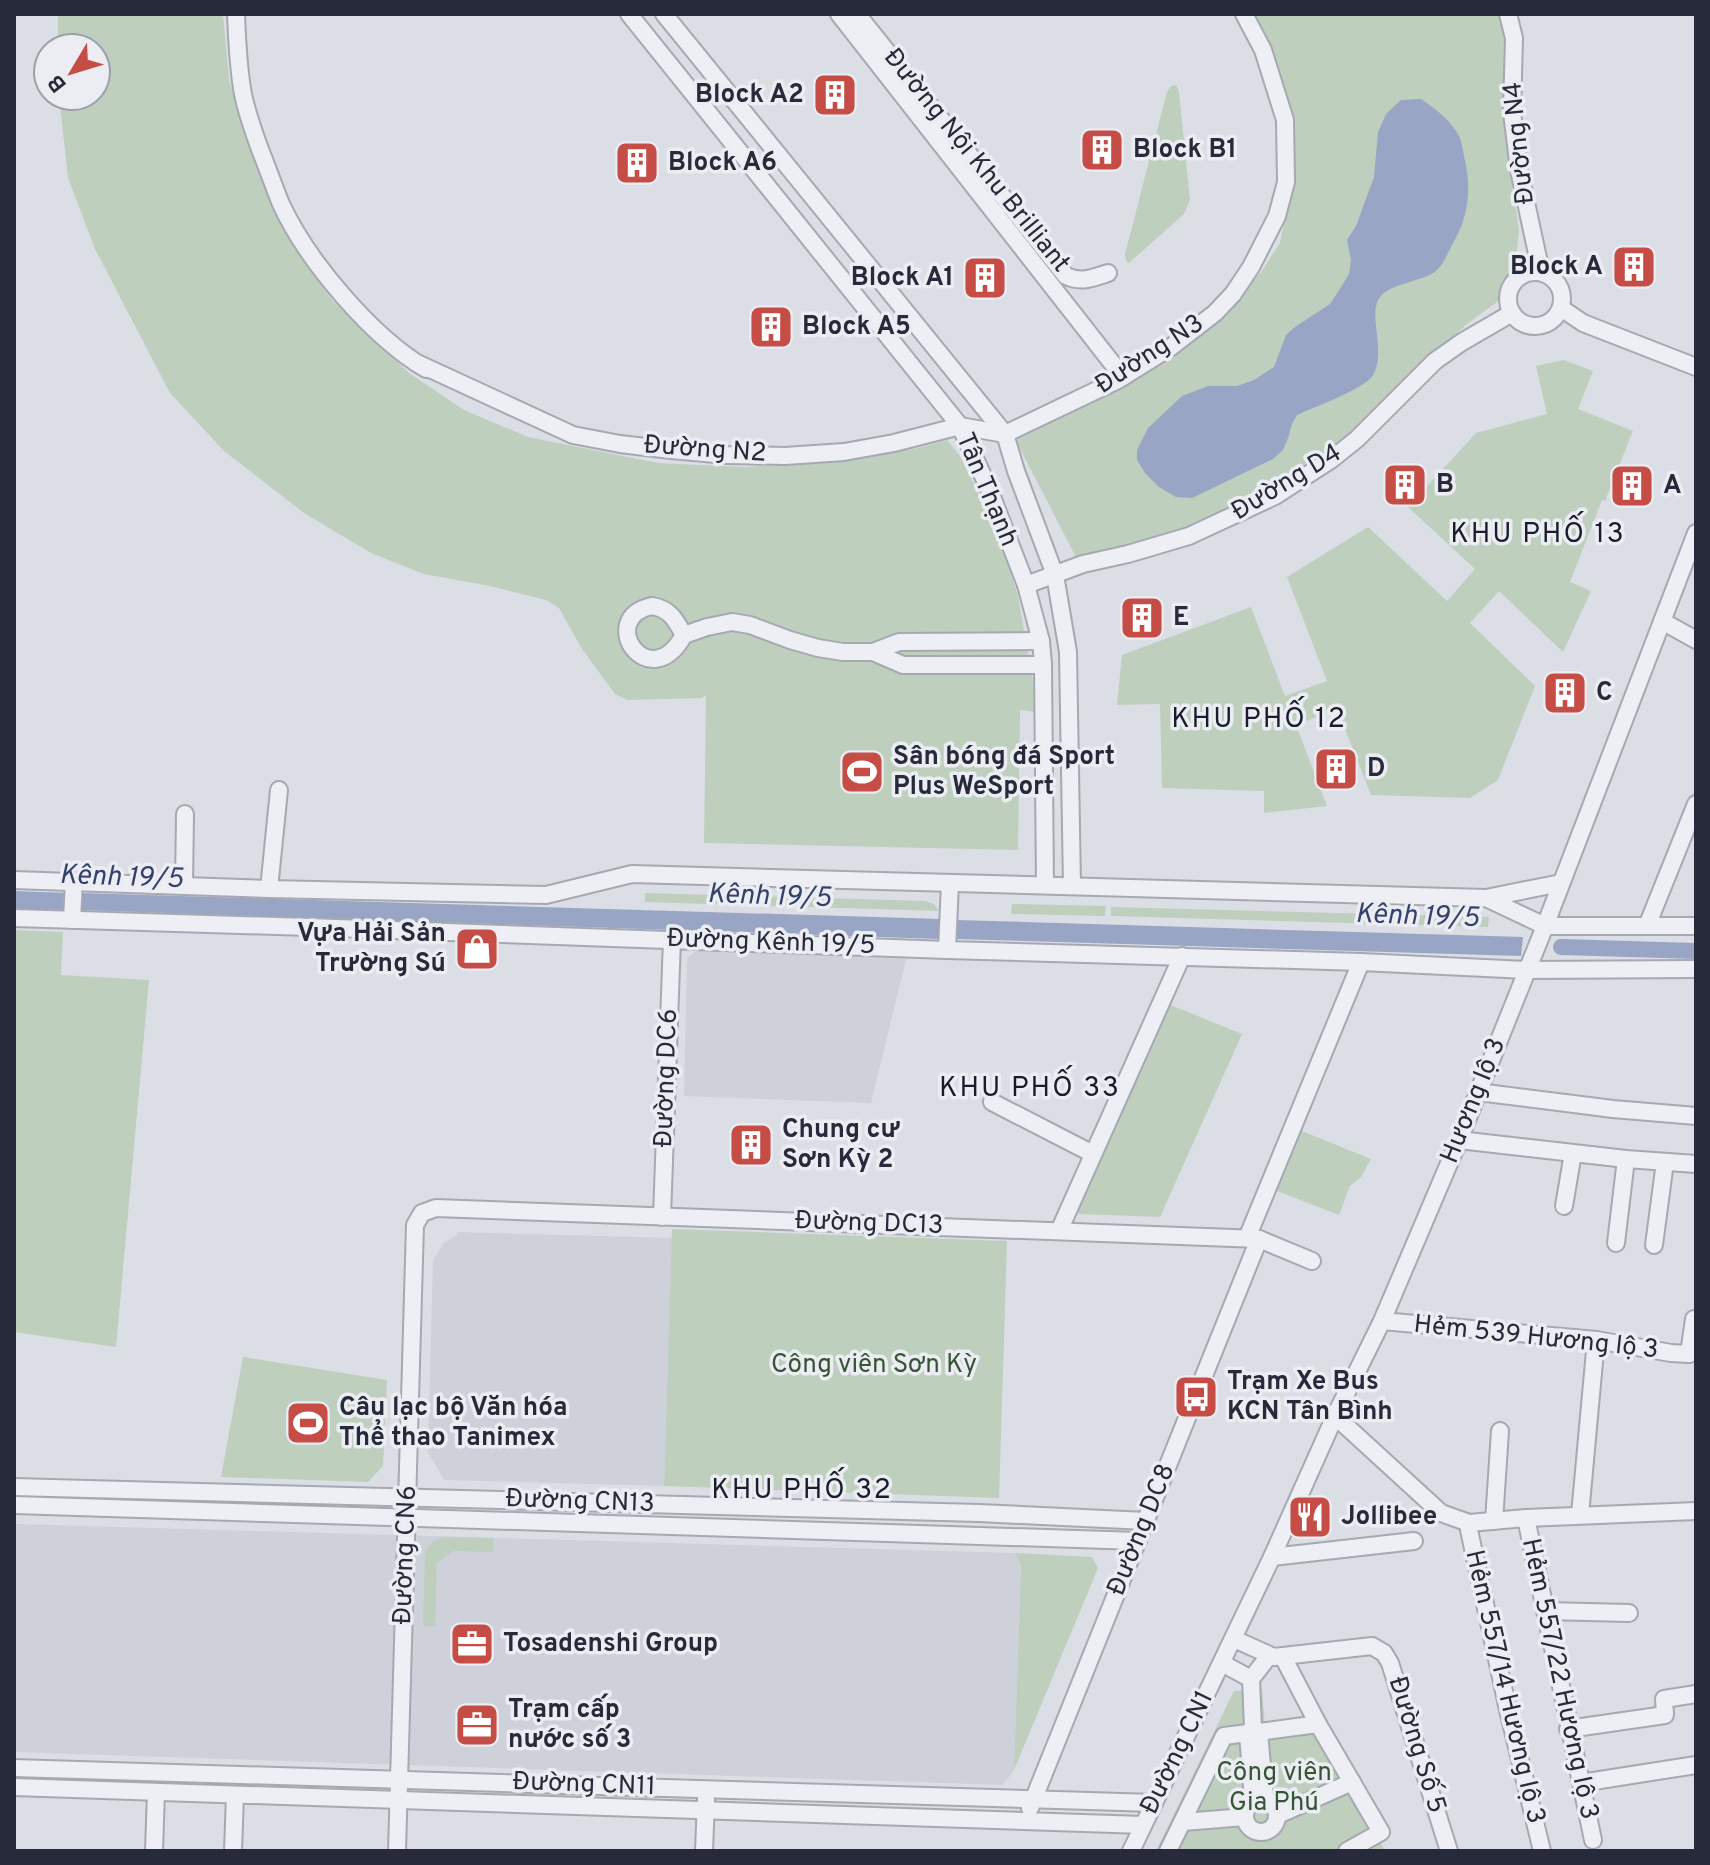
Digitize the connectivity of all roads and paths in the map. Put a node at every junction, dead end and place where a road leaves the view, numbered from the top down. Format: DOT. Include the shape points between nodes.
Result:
graph roads {
  1 [pos="236,14"];
  2 [pos="629,14"];
  3 [pos="664,14"];
  4 [pos="839,14"];
  5 [pos="857,14"];
  6 [pos="1244,14"];
  7 [pos="1508,14"];
  8 [pos="1541,272"];
  9 [pos="1108,273"];
  10 [pos="1561,308"];
  11 [pos="1512,313"];
  12 [pos="1696,367"];
  13 [pos="1123,377"];
  14 [pos="960,426"];
  15 [pos="1005,434"];
  16 [pos="1696,533"];
  17 [pos="1055,575"];
  18 [pos="1026,585"];
  19 [pos="1662,621"];
  20 [pos="684,635"];
  21 [pos="1696,640"];
  22 [pos="1041,641"];
  23 [pos="873,652"];
  24 [pos="1043,665"];
  25 [pos="279,790"];
  26 [pos="1696,804"];
  27 [pos="185,814"];
  28 [pos="14,880"];
  29 [pos="950,883"];
  30 [pos="1561,883"];
  31 [pos="184,885"];
  32 [pos="1045,885"];
  33 [pos="1072,886"];
  34 [pos="269,889"];
  35 [pos="1486,898"];
  36 [pos="73,901"];
  37 [pos="14,918"];
  38 [pos="1647,926"];
  39 [pos="1696,926"];
  40 [pos="1542,932"];
  41 [pos="672,939"];
  42 [pos="947,944"];
  43 [pos="1182,956"];
  44 [pos="1361,962"];
  45 [pos="1530,963"];
  46 [pos="1696,969"];
  47 [pos="1478,1092"];
  48 [pos="992,1102"];
  49 [pos="1696,1116"];
  50 [pos="1459,1140"];
  51 [pos="1573,1153"];
  52 [pos="1093,1154"];
  53 [pos="1626,1159"];
  54 [pos="1665,1162"];
  55 [pos="1696,1164"];
  56 [pos="1564,1206"];
  57 [pos="422,1213"];
  58 [pos="662,1217"];
  59 [pos="1059,1231"];
  60 [pos="1253,1239"];
  61 [pos="1616,1243"];
  62 [pos="1654,1245"];
  63 [pos="1312,1261"];
  64 [pos="1696,1320"];
  65 [pos="1382,1321"];
  66 [pos="1596,1340"];
  67 [pos="1692,1358"];
  68 [pos="1335,1416"];
  69 [pos="1500,1431"];
  70 [pos="14,1487"];
  71 [pos="37,1488"];
  72 [pos="407,1498"];
  73 [pos="14,1505"];
  74 [pos="37,1506"];
  75 [pos="1696,1511"];
  76 [pos="1580,1515"];
  77 [pos="407,1518"];
  78 [pos="1526,1518"];
  79 [pos="1146,1521"];
  80 [pos="1494,1521"];
  81 [pos="1469,1523"];
  82 [pos="1138,1541"];
  83 [pos="1414,1541"];
  84 [pos="1272,1557"];
  85 [pos="1545,1611"];
  86 [pos="1629,1613"];
  87 [pos="1234,1639"];
  88 [pos="1276,1657"];
  89 [pos="1224,1660"];
  90 [pos="1251,1679"];
  91 [pos="1696,1694"];
  92 [pos="1318,1724"];
  93 [pos="1568,1729"];
  94 [pos="1253,1731"];
  95 [pos="1696,1765"];
  96 [pos="14,1768"];
  97 [pos="399,1779"];
  98 [pos="1352,1782"];
  99 [pos="1581,1783"];
  100 [pos="14,1787"];
  101 [pos="706,1790"];
  102 [pos="156,1792"];
  103 [pos="235,1795"];
  104 [pos="1034,1800"];
  105 [pos="1259,1800"];
  106 [pos="398,1801"];
  107 [pos="1154,1803"];
  108 [pos="706,1810"];
  109 [pos="1278,1815"];
  110 [pos="1245,1817"];
  111 [pos="1025,1821"];
  112 [pos="1183,1822"];
  113 [pos="1143,1825"];
  114 [pos="1593,1840"];
  115 [pos="154,1851"];
  116 [pos="233,1851"];
  117 [pos="397,1851"];
  118 [pos="704,1851"];
  119 [pos="1131,1851"];
  120 [pos="1168,1851"];
  121 [pos="1347,1851"];
  122 [pos="1449,1851"];
  123 [pos="1542,1851"];
  1 -- 14 [label="street, Đường N2" via="243,95 282,205 333,283 369,323 417,363 573,435 671,450 785,456 844,452"];
  2 -- 14 [label="street, Tân Thạnh"];
  3 -- 15 [label="street, Tân Thạnh"];
  4 -- 13 [label="street"];
  5 -- 9 [label="street, Đường Nội Khu Brilliant" via="1066,276 1083,280"];
  6 -- 13 [label="street, Đường N3" via="1263,50 1285,120 1286,182 1277,216 1251,267 1215,313"];
  7 -- 8 [label="street, Đường N4" via="1514,38 1517,156"];
  8 -- 10 [label="street" via="1556,281"];
  8 -- 11 [label="street" via="1523,274 1510,287"];
  10 -- 11 [label="street" via="1543,325 1525,325"];
  10 -- 12 [label="street" via="1583,323"];
  11 -- 17 [label="street, Đường D4" via="1435,361 1357,439 1275,496 1189,536"];
  13 -- 15 [label="street, Đường N3"];
  14 -- 15 [label="street, Đường N2"];
  14 -- 18 [label="street, Tân Thạnh"];
  15 -- 17 [label="street, Tân Thạnh"];
  16 -- 19 [label="street, Hương lộ 3"];
  17 -- 18 [label="street, Đường D4"];
  17 -- 33 [label="street, Tân Thạnh" via="1068,652"];
  18 -- 22 [label="street, Tân Thạnh"];
  19 -- 21 [label="street"];
  19 -- 30 [label="street, Hương lộ 3"];
  20 -- 23 [label="street" via="732,622 818,648"];
  22 -- 23 [label="street" via="899,642"];
  22 -- 24 [label="street, Tân Thạnh"];
  23 -- 24 [label="street" via="903,665"];
  24 -- 32 [label="street, Tân Thạnh"];
  25 -- 34 [label="street"];
  26 -- 38 [label="street"];
  27 -- 31 [label="street"];
  28 -- 36 [label="street, Đường Kênh 19/5"];
  29 -- 32 [label="street, Đường Kênh 19/5"];
  29 -- 34 [label="street, Đường Kênh 19/5" via="632,874 546,895"];
  29 -- 42 [label="street"];
  30 -- 35 [label="street, Đường Kênh 19/5"];
  30 -- 40 [label="street, Hương lộ 3"];
  31 -- 34 [label="street, Đường Kênh 19/5"];
  31 -- 36 [label="street, Đường Kênh 19/5"];
  32 -- 33 [label="street, Đường Kênh 19/5"];
  33 -- 35 [label="street, Đường Kênh 19/5"];
  35 -- 40 [label="street, Đường Kênh 19/5"];
  36 -- 37 [label="street, Đường Kênh 19/5"];
  36 -- 41 [label="street, Đường Kênh 19/5"];
  38 -- 39 [label="street"];
  38 -- 40 [label="street"];
  40 -- 45 [label="street, Hương lộ 3"];
  41 -- 42 [label="street, Đường Kênh 19/5"];
  41 -- 58 [label="street, Đường DC6"];
  42 -- 43 [label="street, Đường Kênh 19/5"];
  43 -- 44 [label="street, Đường Kênh 19/5"];
  43 -- 52 [label="street"];
  44 -- 45 [label="street, Đường Kênh 19/5"];
  44 -- 60 [label="street, Đường DC8"];
  45 -- 46 [label="street, Đường Kênh 19/5"];
  45 -- 47 [label="street, Hương lộ 3"];
  47 -- 49 [label="street"];
  47 -- 50 [label="street, Hương lộ 3"];
  48 -- 52 [label="street"];
  50 -- 51 [label="street"];
  50 -- 65 [label="street, Hương lộ 3"];
  51 -- 53 [label="street"];
  51 -- 56 [label="street"];
  52 -- 59 [label="street"];
  53 -- 54 [label="street"];
  53 -- 61 [label="street"];
  54 -- 55 [label="street"];
  54 -- 62 [label="street"];
  57 -- 58 [label="street, Đường DC13" via="436,1208"];
  57 -- 72 [label="street, Đường CN6" via="415,1225"];
  58 -- 59 [label="street, Đường DC13"];
  59 -- 60 [label="street, Đường DC13"];
  60 -- 63 [label="street, Đường DC13"];
  60 -- 79 [label="street, Đường DC8"];
  64 -- 67 [label="street"];
  65 -- 66 [label="street, Hẻm 539 Hương lộ 3"];
  65 -- 68 [label="street, Hương lộ 3"];
  66 -- 67 [label="street, Hẻm 539 Hương lộ 3"];
  66 -- 76 [label="street"];
  68 -- 81 [label="street" via="1441,1513"];
  68 -- 84 [label="street, Hương lộ 3"];
  69 -- 80 [label="street"];
  70 -- 71 [label="street, Đường CN13"];
  71 -- 72 [label="street, Đường CN13"];
  71 -- 74 [label="street"];
  72 -- 77 [label="street, Đường CN6"];
  72 -- 79 [label="street, Đường CN13"];
  73 -- 74 [label="street, Đường CN13"];
  74 -- 77 [label="street, Đường CN13"];
  75 -- 76 [label="street"];
  76 -- 78 [label="street"];
  77 -- 82 [label="street, Đường CN13"];
  77 -- 97 [label="street, Đường CN6"];
  78 -- 80 [label="street"];
  78 -- 85 [label="street, Hẻm 557/22 Hương lộ 3"];
  79 -- 82 [label="street, Đường DC8"];
  80 -- 81 [label="street"];
  81 -- 123 [label="street, Hẻm 557/14 Hương lộ 3"];
  82 -- 104 [label="street, Đường DC8"];
  83 -- 84 [label="street"];
  84 -- 87 [label="street, Hương lộ 3"];
  85 -- 86 [label="street"];
  85 -- 93 [label="street, Hẻm 557/22 Hương lộ 3"];
  87 -- 88 [label="street"];
  87 -- 89 [label="street, Hương lộ 3"];
  88 -- 90 [label="street"];
  88 -- 92 [label="street"];
  88 -- 122 [label="street, Đường Số 5" via="1372,1646 1384,1653"];
  89 -- 90 [label="street"];
  89 -- 107 [label="street, Đường CN1"];
  90 -- 94 [label="street"];
  91 -- 93 [label="street" via="1664,1699 1665,1715"];
  92 -- 94 [label="street"];
  92 -- 98 [label="street"];
  93 -- 99 [label="street, Hẻm 557/22 Hương lộ 3"];
  94 -- 105 [label="street"];
  94 -- 112 [label="street" via="1224,1736"];
  95 -- 99 [label="street"];
  96 -- 97 [label="street, Đường CN11"];
  97 -- 101 [label="street, Đường CN11"];
  97 -- 106 [label="street, Đường CN6"];
  98 -- 109 [label="street"];
  98 -- 121 [label="street" via="1381,1832"];
  99 -- 114 [label="street, Hẻm 557/22 Hương lộ 3"];
  100 -- 102 [label="street, Đường CN11"];
  101 -- 104 [label="street, Đường CN11"];
  101 -- 108 [label="street"];
  102 -- 103 [label="street, Đường CN11"];
  102 -- 115 [label="street"];
  103 -- 106 [label="street, Đường CN11"];
  103 -- 116 [label="street"];
  104 -- 107 [label="street, Đường CN11"];
  104 -- 111 [label="street, Đường DC8"];
  105 -- 109 [label="street" via="1274,1805"];
  105 -- 110 [label="street" via="1246,1809"];
  106 -- 108 [label="street, Đường CN11"];
  106 -- 117 [label="street, Đường CN6"];
  107 -- 113 [label="street, Đường CN1"];
  108 -- 111 [label="street, Đường CN11"];
  108 -- 118 [label="street"];
  109 -- 110 [label="street" via="1273,1827 1261,1832 1251,1829"];
  110 -- 112 [label="street"];
  111 -- 113 [label="street, Đường CN11"];
  112 -- 120 [label="street"];
  113 -- 119 [label="street, Đường CN1"];
}
